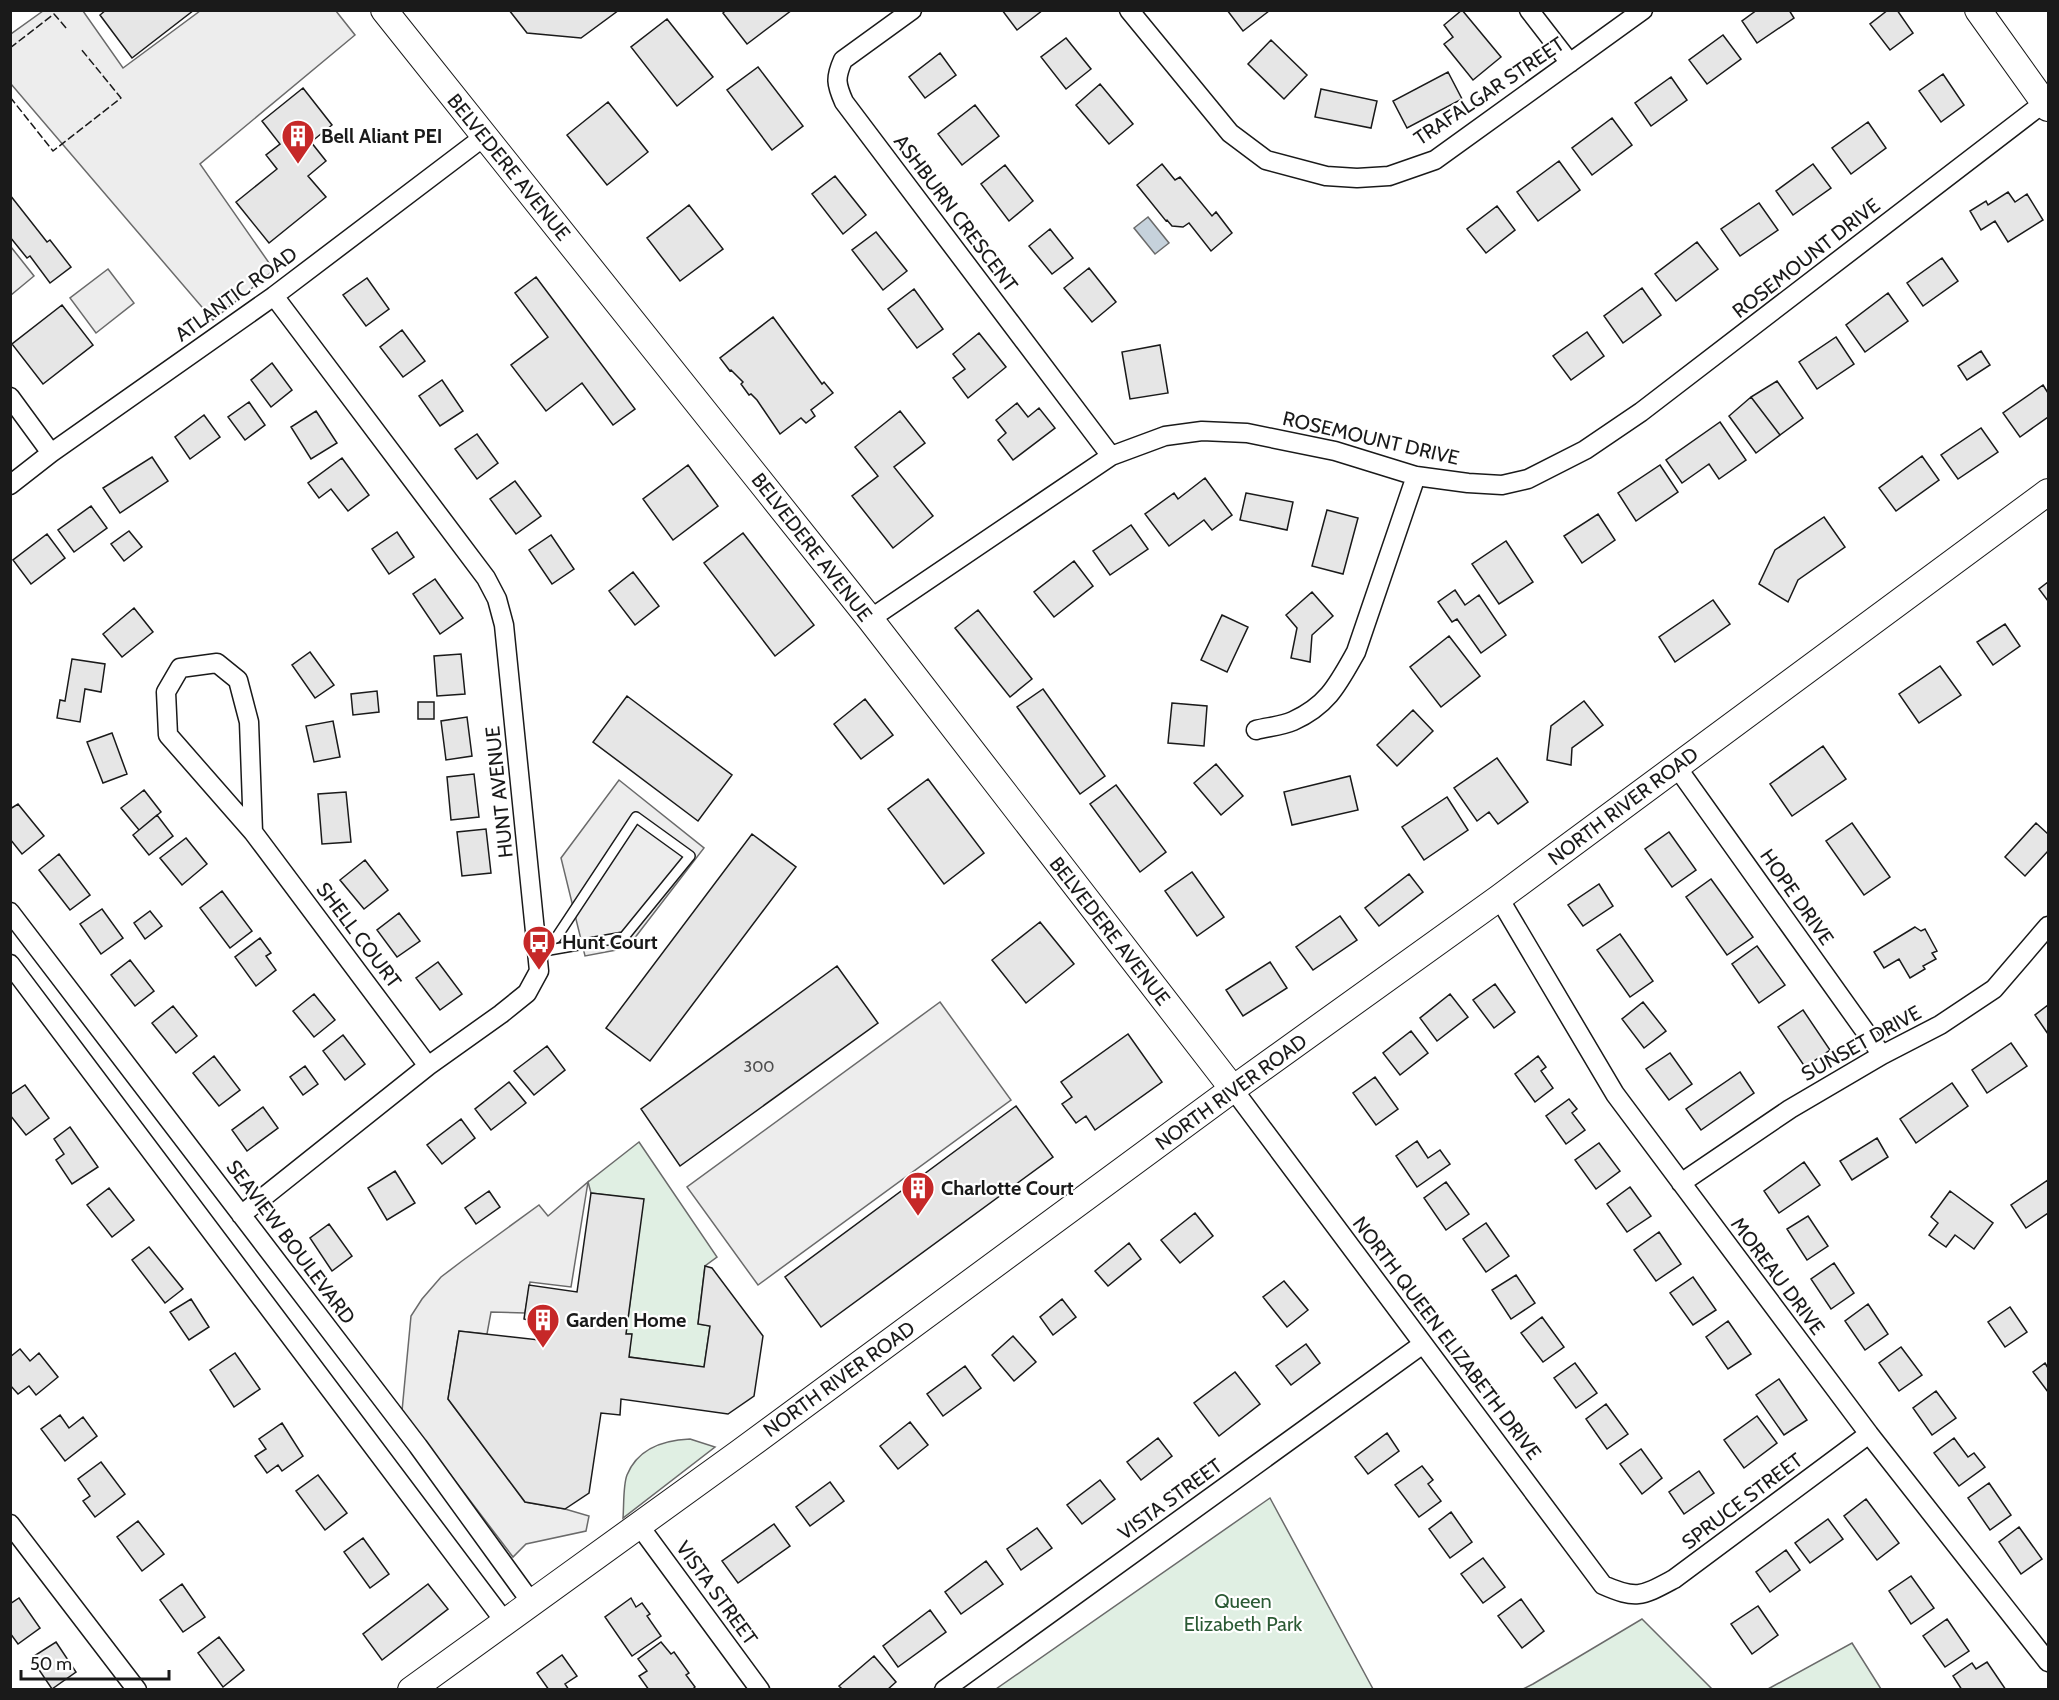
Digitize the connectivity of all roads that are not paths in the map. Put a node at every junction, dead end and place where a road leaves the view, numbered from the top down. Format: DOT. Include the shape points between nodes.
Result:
graph roads {
  1 [pos="384,10"];
  2 [pos="912,10"];
  3 [pos="1129,10"];
  4 [pos="1529,10"];
  5 [pos="1643,10"];
  6 [pos="1978,10"];
  7 [pos="1570,63"];
  8 [pos="2044,95"];
  9 [pos="485,136"];
  10 [pos="274,296"];
  11 [pos="10,397"];
  12 [pos="51,453"];
  13 [pos="1111,456"];
  14 [pos="1416,476"];
  15 [pos="10,485"];
  16 [pos="2049,492"];
  17 [pos="870,619"];
  18 [pos="1256,730"];
  19 [pos="1676,766"];
  20 [pos="253,832"];
  21 [pos="1499,898"];
  22 [pos="10,912"];
  23 [pos="2049,926"];
  24 [pos="537,946"];
  25 [pos="10,964"];
  26 [pos="1882,1054"];
  27 [pos="428,1066"];
  28 [pos="1233,1089"];
  29 [pos="1680,1183"];
  30 [pos="241,1215"];
  31 [pos="1423,1344"];
  32 [pos="1869,1434"];
  33 [pos="10,1524"];
  34 [pos="638,1524"];
  35 [pos="1636,1595"];
  36 [pos="531,1602"];
  37 [pos="505,1623"];
  38 [pos="2049,1662"];
  39 [pos="136,1689"];
  40 [pos="411,1689"];
  41 [pos="760,1689"];
  42 [pos="944,1689"];
  1 -- 9 [label="main road, BELVEDERE AVENUE"];
  2 -- 13 [label="street, ASHBURN CRESCENT" via="843,60 837,86 844,102"];
  3 -- 7 [label="street, TRAFALGAR STREET" via="1230,133 1266,160 1326,176 1389,176 1435,160"];
  4 -- 7 [label="street"];
  5 -- 7 [label="street, TRAFALGAR STREET"];
  6 -- 8 [label="main road"];
  8 -- 14 [label="street, ROSEMOUNT DRIVE" via="1641,412 1585,450 1528,479 1502,485"];
  9 -- 10 [label="street, ATLANTIC ROAD"];
  9 -- 17 [label="main road, BELVEDERE AVENUE"];
  10 -- 12 [label="street, ATLANTIC ROAD"];
  10 -- 24 [label="street, HUNT AVENUE" via="486,578 497,599 504,625"];
  11 -- 12 [label="street"];
  12 -- 15 [label="street, ATLANTIC ROAD"];
  13 -- 14 [label="street, ROSEMOUNT DRIVE" via="1165,436 1202,431 1247,433 1335,451"];
  13 -- 17 [label="street, ROSEMOUNT DRIVE"];
  14 -- 18 [label="street" via="1356,652 1341,679 1327,699 1292,721"];
  16 -- 19 [label="main road, NORTH RIVER ROAD"];
  17 -- 28 [label="main road, BELVEDERE AVENUE"];
  19 -- 21 [label="main road, NORTH RIVER ROAD"];
  19 -- 26 [label="street, HOPE DRIVE"];
  20 -- 20 [label="street, SHELL COURT" via="249,723 238,680 217,663 180,668 166,692 168,735"];
  20 -- 27 [label="street, SHELL COURT"];
  21 -- 28 [label="main road, NORTH RIVER ROAD"];
  21 -- 29 [label="street, MOREAU DRIVE" via="1615,1094"];
  22 -- 30 [label="street, SEAVIEW BOULEVARD"];
  23 -- 26 [label="street, SUNSET DRIVE" via="1994,989 1940,1025"];
  24 -- 24 [label="lane" via="624,938 690,856 636,817 556,938"];
  24 -- 27 [label="street, HUNT AVENUE" via="539,971 527,993"];
  25 -- 37 [label="street"];
  26 -- 29 [label="street, SUNSET DRIVE" via="1790,1109"];
  27 -- 30 [label="street, HUNT AVENUE"];
  28 -- 31 [label="street, NORTH QUEEN ELIZABETH DRIVE"];
  28 -- 34 [label="main road, NORTH RIVER ROAD"];
  29 -- 32 [label="street, MOREAU DRIVE"];
  30 -- 36 [label="street, SEAVIEW BOULEVARD" via="418,1446"];
  31 -- 35 [label="street, NORTH QUEEN ELIZABETH DRIVE" via="1603,1585"];
  31 -- 42 [label="street, VISTA STREET"];
  32 -- 35 [label="street, SPRUCE STREET" via="1674,1580"];
  32 -- 38 [label="street, MOREAU DRIVE"];
  33 -- 39 [label="street"];
  34 -- 36 [label="main road, NORTH RIVER ROAD"];
  34 -- 41 [label="street, VISTA STREET"];
  36 -- 37 [label="main road, NORTH RIVER ROAD"];
  37 -- 40 [label="main road, NORTH RIVER ROAD"];
}
